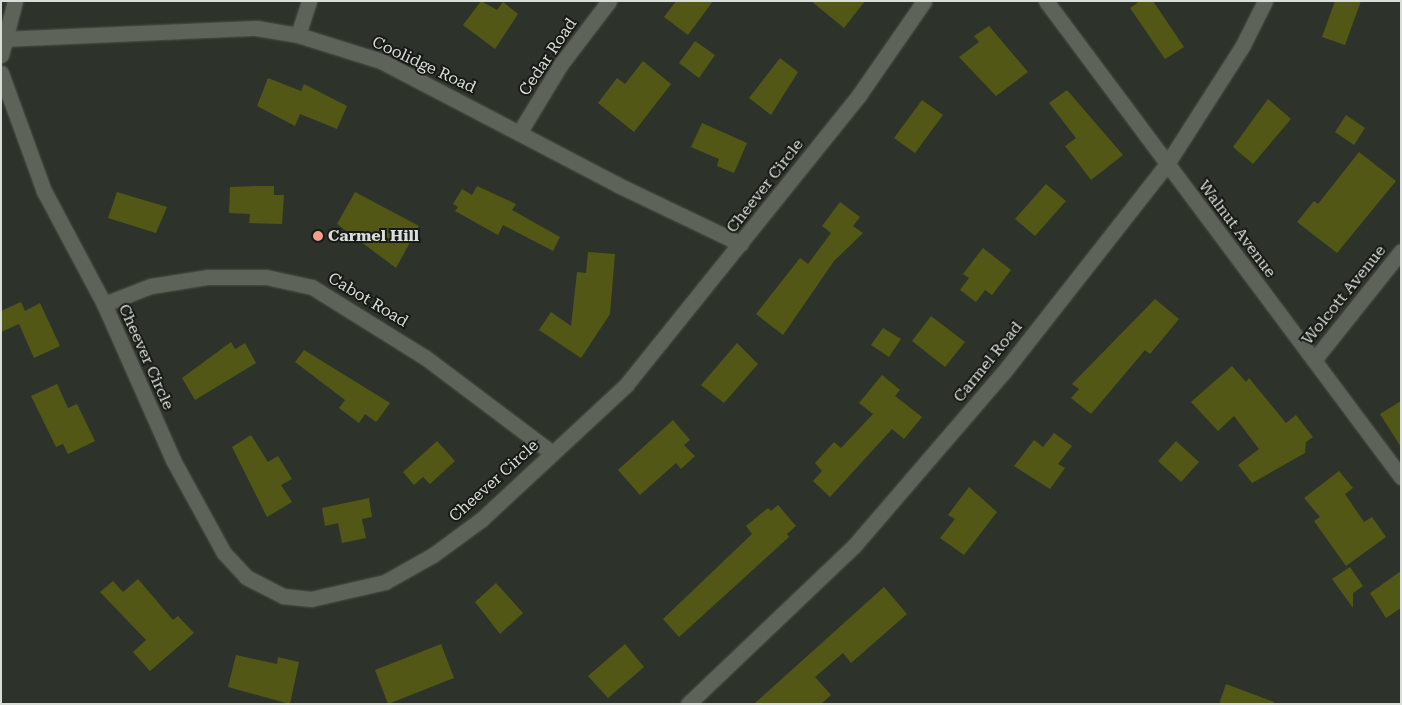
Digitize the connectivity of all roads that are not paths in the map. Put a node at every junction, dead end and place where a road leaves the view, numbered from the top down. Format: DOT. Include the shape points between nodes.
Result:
graph roads {
  1 [pos="15,1"];
  2 [pos="309,1"];
  3 [pos="609,1"];
  4 [pos="924,1"];
  5 [pos="1046,1"];
  6 [pos="1265,1"];
  7 [pos="298,35"];
  8 [pos="2,39"];
  9 [pos="1,55"];
  10 [pos="1,73"];
  11 [pos="519,133"];
  12 [pos="1167,164"];
  13 [pos="741,244"];
  14 [pos="1401,251"];
  15 [pos="104,304"];
  16 [pos="1314,360"];
  17 [pos="552,453"];
  18 [pos="1401,477"];
  19 [pos="688,704"];
  1 -- 8 [label="street"];
  2 -- 7 [label="street"];
  3 -- 11 [label="street, Cedar Road" via="561,64"];
  4 -- 13 [label="street, Cheever Circle" via="858,95"];
  5 -- 12 [label="street, Walnut Avenue"];
  6 -- 12 [label="street, Carmel Road" via="1243,45"];
  7 -- 8 [label="street, Coolidge Road" via="256,28"];
  7 -- 11 [label="street, Coolidge Road" via="381,61"];
  8 -- 9 [label="street"];
  10 -- 15 [label="street, Cheever Circle" via="44,191"];
  11 -- 13 [label="street, Coolidge Road"];
  12 -- 16 [label="street, Walnut Avenue"];
  12 -- 19 [label="street, Carmel Road" via="917,476 775,625"];
  13 -- 17 [label="street, Cheever Circle" via="626,385"];
  14 -- 16 [label="street, Wolcott Avenue"];
  15 -- 17 [label="street, Cabot Road" via="151,286 208,277 266,278 312,287 426,358"];
  15 -- 17 [label="street, Cheever Circle" via="173,460 224,553 246,578 282,596 336,596 385,582 433,555 482,519"];
  16 -- 18 [label="street, Walnut Avenue"];
}
